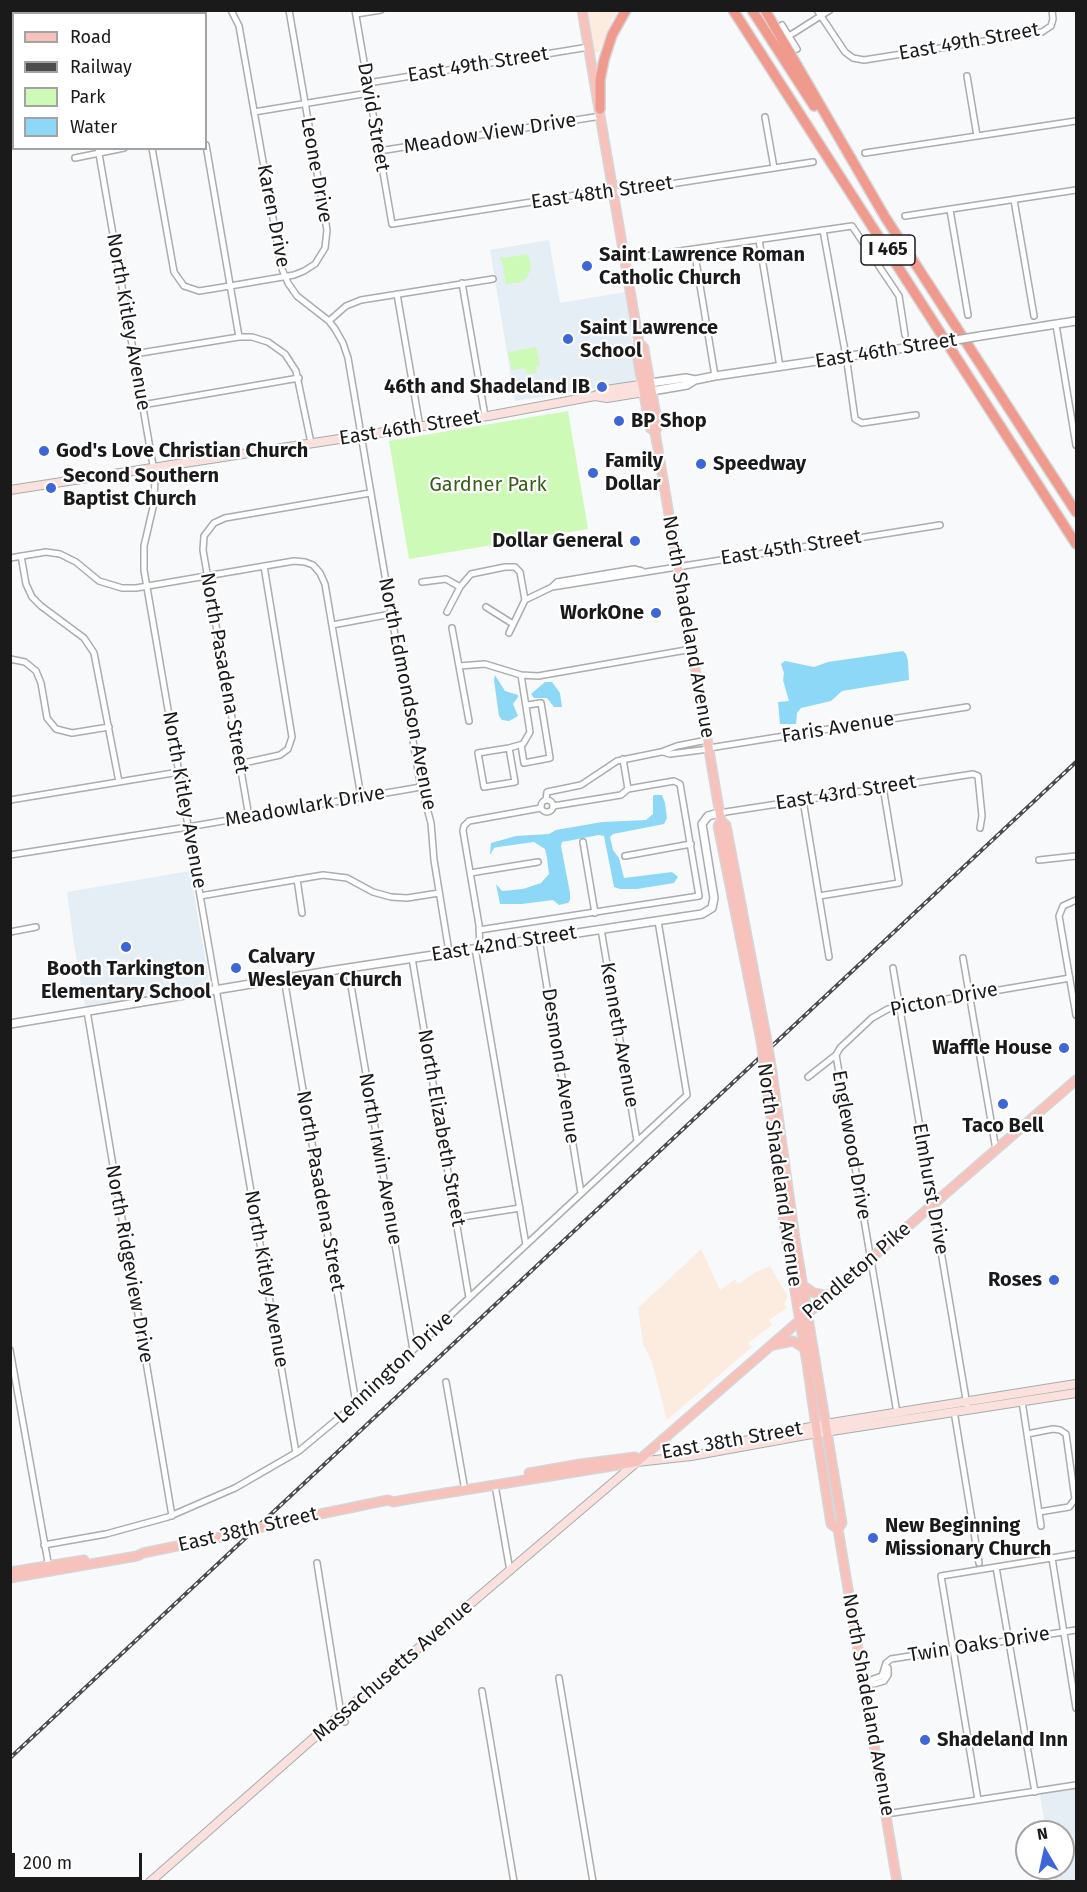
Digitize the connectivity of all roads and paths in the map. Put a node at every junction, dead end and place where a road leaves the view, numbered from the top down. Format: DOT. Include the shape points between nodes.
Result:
graph roads {
  1 [pos="231,10"];
  2 [pos="289,10"];
  3 [pos="381,10"];
  4 [pos="582,10"];
  5 [pos="626,10"];
  6 [pos="733,10"];
  7 [pos="752,10"];
  8 [pos="765,10"];
  9 [pos="830,10"];
  10 [pos="1052,10"];
  11 [pos="356,12"];
  12 [pos="819,13"];
  13 [pos="782,25"];
  14 [pos="789,36"];
  15 [pos="589,47"];
  16 [pos="797,49"];
  17 [pos="604,60"];
  18 [pos="591,62"];
  19 [pos="967,76"];
  20 [pos="368,83"];
  21 [pos="369,93"];
  22 [pos="305,104"];
  23 [pos="254,112"];
  24 [pos="600,112"];
  25 [pos="765,117"];
  26 [pos="1077,121"];
  27 [pos="977,136"];
  28 [pos="152,150"];
  29 [pos="207,150"];
  30 [pos="845,150"];
  31 [pos="99,151"];
  32 [pos="379,152"];
  33 [pos="865,153"];
  34 [pos="75,158"];
  35 [pos="813,162"];
  36 [pos="774,168"];
  37 [pos="1077,190"];
  38 [pos="613,191"];
  39 [pos="1014,200"];
  40 [pos="950,210"];
  41 [pos="905,216"];
  42 [pos="392,224"];
  43 [pos="823,230"];
  44 [pos="759,240"];
  45 [pos="694,249"];
  46 [pos="625,260"];
  47 [pos="285,277"];
  48 [pos="493,279"];
  49 [pos="462,283"];
  50 [pos="230,286"];
  51 [pos="397,294"];
  52 [pos="968,315"];
  53 [pos="1034,316"];
  54 [pos="329,321"];
  55 [pos="1077,321"];
  56 [pos="1056,325"];
  57 [pos="905,335"];
  58 [pos="239,337"];
  59 [pos="134,354"];
  60 [pos="845,357"];
  61 [pos="780,367"];
  62 [pos="715,376"];
  63 [pos="299,378"];
  64 [pos="647,388"];
  65 [pos="142,405"];
  66 [pos="916,415"];
  67 [pos="485,416"];
  68 [pos="420,427"];
  69 [pos="362,436"];
  70 [pos="311,443"];
  71 [pos="1077,445"];
  72 [pos="154,467"];
  73 [pos="10,490"];
  74 [pos="370,493"];
  75 [pos="1077,512"];
  76 [pos="940,525"];
  77 [pos="1077,544"];
  78 [pos="21,556"];
  79 [pos="10,558"];
  80 [pos="677,565"];
  81 [pos="264,566"];
  82 [pos="208,576"];
  83 [pos="422,582"];
  84 [pos="147,586"];
  85 [pos="460,586"];
  86 [pos="525,600"];
  87 [pos="486,607"];
  88 [pos="447,612"];
  89 [pos="391,614"];
  90 [pos="332,624"];
  91 [pos="513,624"];
  92 [pos="452,628"];
  93 [pos="510,633"];
  94 [pos="692,649"];
  95 [pos="10,659"];
  96 [pos="459,666"];
  97 [pos="521,675"];
  98 [pos="527,705"];
  99 [pos="967,707"];
  100 [pos="469,722"];
  101 [pos="109,727"];
  102 [pos="521,745"];
  103 [pos="708,746"];
  104 [pos="509,748"];
  105 [pos="623,759"];
  106 [pos="239,764"];
  107 [pos="179,771"];
  108 [pos="119,782"];
  109 [pos="421,787"];
  110 [pos="883,787"];
  111 [pos="628,789"];
  112 [pos="361,797"];
  113 [pos="10,800"];
  114 [pos="546,800"];
  115 [pos="803,800"];
  116 [pos="553,806"];
  117 [pos="541,808"];
  118 [pos="249,817"];
  119 [pos="720,817"];
  120 [pos="188,827"];
  121 [pos="980,828"];
  122 [pos="583,842"];
  123 [pos="691,844"];
  124 [pos="11,853"];
  125 [pos="625,856"];
  126 [pos="1077,856"];
  127 [pos="1039,860"];
  128 [pos="538,862"];
  129 [pos="470,873"];
  130 [pos="297,879"];
  131 [pos="439,893"];
  132 [pos="200,896"];
  133 [pos="819,896"];
  134 [pos="1077,900"];
  135 [pos="595,913"];
  136 [pos="302,914"];
  137 [pos="658,921"];
  138 [pos="36,927"];
  139 [pos="479,930"];
  140 [pos="601,930"];
  141 [pos="10,932"];
  142 [pos="539,939"];
  143 [pos="478,948"];
  144 [pos="449,952"];
  145 [pos="829,957"];
  146 [pos="412,958"];
  147 [pos="963,958"];
  148 [pos="348,968"];
  149 [pos="893,968"];
  150 [pos="284,978"];
  151 [pos="1070,978"];
  152 [pos="216,990"];
  153 [pos="970,994"];
  154 [pos="899,1006"];
  155 [pos="87,1011"];
  156 [pos="1077,1015"];
  157 [pos="10,1024"];
  158 [pos="836,1055"];
  159 [pos="769,1075"];
  160 [pos="808,1077"];
  161 [pos="1077,1080"];
  162 [pos="637,1141"];
  163 [pos="996,1150"];
  164 [pos="581,1193"];
  165 [pos="933,1205"];
  166 [pos="520,1208"];
  167 [pos="456,1218"];
  168 [pos="526,1245"];
  169 [pos="871,1258"];
  170 [pos="802,1285"];
  171 [pos="829,1296"];
  172 [pos="470,1298"];
  173 [pos="803,1317"];
  174 [pos="770,1346"];
  175 [pos="805,1349"];
  176 [pos="10,1350"];
  177 [pos="413,1350"];
  178 [pos="446,1382"];
  179 [pos="1077,1384"];
  180 [pos="1077,1393"];
  181 [pos="19,1398"];
  182 [pos="10,1400"];
  183 [pos="1022,1401"];
  184 [pos="356,1403"];
  185 [pos="967,1406"];
  186 [pos="954,1408"];
  187 [pos="897,1413"];
  188 [pos="821,1429"];
  189 [pos="1027,1434"];
  190 [pos="296,1453"];
  191 [pos="640,1460"];
  192 [pos="464,1485"];
  193 [pos="495,1485"];
  194 [pos="388,1500"];
  195 [pos="1039,1512"];
  196 [pos="172,1516"];
  197 [pos="1041,1526"];
  198 [pos="44,1545"];
  199 [pos="1077,1554"];
  200 [pos="1052,1558"];
  201 [pos="317,1563"];
  202 [pos="979,1563"];
  203 [pos="996,1567"];
  204 [pos="49,1569"];
  205 [pos="510,1571"];
  206 [pos="10,1572"];
  207 [pos="10,1578"];
  208 [pos="1077,1630"];
  209 [pos="1065,1632"];
  210 [pos="1007,1641"];
  211 [pos="953,1650"];
  212 [pos="559,1678"];
  213 [pos="867,1683"];
  214 [pos="482,1691"];
  215 [pos="1077,1708"];
  216 [pos="343,1718"];
  217 [pos="1077,1785"];
  218 [pos="1035,1792"];
  219 [pos="978,1800"];
  220 [pos="886,1814"];
  221 [pos="150,1881"];
  222 [pos="514,1881"];
  223 [pos="593,1881"];
  224 [pos="897,1881"];
  1 -- 23 [label="street, Karen Drive" via="239,24"];
  2 -- 22 [label="street, Leone Drive"];
  3 -- 11 [label="street"];
  4 -- 15 [label="main road, North Shadeland Avenue"];
  5 -- 17 [label="highway"];
  6 -- 77 [label="highway, I 465"];
  7 -- 30 [label="highway, I 465"];
  8 -- 30 [label="highway"];
  9 -- 12 [label="street"];
  10 -- 12 [label="street, East 49th Street" via="1050,26 1042,32 864,60 843,50"];
  11 -- 20 [label="street, David Street"];
  12 -- 14 [label="street"];
  13 -- 14 [label="street"];
  14 -- 16 [label="street"];
  15 -- 18 [label="main road, North Shadeland Avenue"];
  15 -- 20 [label="street, East 49th Street"];
  17 -- 18 [label="highway"];
  17 -- 24 [label="highway"];
  18 -- 24 [label="main road, North Shadeland Avenue"];
  19 -- 27 [label="street"];
  20 -- 21 [label="street, David Street"];
  21 -- 22 [label="street"];
  21 -- 32 [label="street, David Street"];
  22 -- 23 [label="street"];
  22 -- 47 [label="street, Leone Drive" via="327,240 315,264"];
  23 -- 47 [label="street, Karen Drive"];
  24 -- 32 [label="street, Meadow View Drive"];
  24 -- 38 [label="main road, North Shadeland Avenue"];
  25 -- 36 [label="street"];
  26 -- 27 [label="street"];
  27 -- 33 [label="street"];
  28 -- 50 [label="street, Leone Drive" via="176,277 184,286 199,291"];
  29 -- 50 [label="street"];
  30 -- 75 [label="highway, I 465"];
  31 -- 34 [label="street"];
  31 -- 59 [label="street, North Kitley Avenue"];
  32 -- 42 [label="street, David Street"];
  35 -- 36 [label="street, East 48th Street"];
  36 -- 38 [label="street, East 48th Street"];
  37 -- 39 [label="street"];
  38 -- 42 [label="street, East 48th Street"];
  38 -- 46 [label="main road, North Shadeland Avenue"];
  39 -- 40 [label="street"];
  39 -- 53 [label="street"];
  40 -- 41 [label="street"];
  40 -- 52 [label="street"];
  43 -- 44 [label="street"];
  43 -- 57 [label="street" via="852,226 898,296"];
  43 -- 60 [label="street"];
  44 -- 45 [label="street"];
  44 -- 61 [label="street"];
  45 -- 46 [label="street"];
  45 -- 62 [label="street"];
  46 -- 64 [label="main road, North Shadeland Avenue" via="639,344 645,351"];
  47 -- 50 [label="street, Leone Drive"];
  47 -- 54 [label="street, Karen Drive" via="300,299"];
  48 -- 49 [label="street"];
  49 -- 51 [label="street"];
  49 -- 67 [label="street"];
  50 -- 58 [label="street"];
  51 -- 54 [label="street" via="351,303"];
  51 -- 68 [label="street"];
  54 -- 69 [label="street, Karen Drive" via="347,352"];
  55 -- 56 [label="street, East 46th Street"];
  56 -- 60 [label="street, East 46th Street, bridge"];
  56 -- 71 [label="street"];
  58 -- 59 [label="street"];
  58 -- 63 [label="street" via="260,339 278,348 292,362"];
  59 -- 65 [label="street, North Kitley Avenue"];
  60 -- 61 [label="street, East 46th Street"];
  60 -- 66 [label="street" via="856,420 862,423"];
  61 -- 62 [label="street, East 46th Street"];
  62 -- 64 [label="street, East 46th Street" via="687,385"];
  63 -- 65 [label="street"];
  63 -- 70 [label="street"];
  64 -- 67 [label="main road, East 46th Street" via="606,390 595,396"];
  64 -- 80 [label="main road, North Shadeland Avenue" via="658,428 655,432"];
  65 -- 72 [label="street, North Kitley Avenue"];
  67 -- 68 [label="main road, East 46th Street"];
  68 -- 69 [label="main road, East 46th Street"];
  69 -- 70 [label="main road, East 46th Street"];
  69 -- 74 [label="street, North Edmondson Avenue"];
  70 -- 72 [label="main road, East 46th Street"];
  72 -- 73 [label="main road, East 46th Street"];
  72 -- 84 [label="street, North Kitley Avenue" via="155,497 143,554"];
  74 -- 82 [label="street, North Pasadena Street" via="215,522 203,544"];
  74 -- 89 [label="street, North Edmondson Avenue"];
  76 -- 80 [label="street, East 45th Street"];
  78 -- 79 [label="street"];
  78 -- 84 [label="street" via="60,554 108,585"];
  78 -- 101 [label="street" via="26,584 35,600 93,649"];
  80 -- 86 [label="street, East 45th Street" via="557,582"];
  80 -- 94 [label="main road, North Shadeland Avenue"];
  81 -- 82 [label="street"];
  81 -- 90 [label="street" via="297,561 313,565 324,580"];
  81 -- 106 [label="street" via="292,737 288,749 280,755"];
  82 -- 84 [label="street"];
  82 -- 106 [label="street, North Pasadena Street"];
  83 -- 85 [label="street" via="446,579"];
  84 -- 107 [label="street, North Kitley Avenue"];
  85 -- 86 [label="street" via="475,573 514,566 520,572"];
  85 -- 88 [label="street"];
  86 -- 91 [label="street"];
  87 -- 91 [label="street"];
  89 -- 90 [label="street"];
  89 -- 109 [label="street, North Edmondson Avenue"];
  90 -- 112 [label="street"];
  91 -- 93 [label="street"];
  92 -- 96 [label="street"];
  94 -- 97 [label="street" via="538,676"];
  94 -- 103 [label="main road, North Shadeland Avenue"];
  95 -- 101 [label="street" via="26,662 37,673 47,718 56,729 72,733"];
  96 -- 97 [label="street" via="485,664"];
  96 -- 100 [label="street"];
  97 -- 98 [label="street"];
  98 -- 102 [label="street" via="530,732"];
  98 -- 102 [label="street" via="541,703 550,758 524,763"];
  99 -- 103 [label="street, Faris Avenue"];
  101 -- 108 [label="street"];
  102 -- 104 [label="street"];
  103 -- 105 [label="street, Faris Avenue" via="676,746"];
  103 -- 119 [label="main road, North Shadeland Avenue"];
  104 -- 104 [label="street" via="514,782 484,787 478,753"];
  105 -- 111 [label="street"];
  105 -- 114 [label="street, Faris Avenue" via="609,764 581,785 547,792"];
  106 -- 118 [label="street, North Pasadena Street"];
  107 -- 108 [label="street"];
  107 -- 120 [label="street, North Kitley Avenue"];
  108 -- 113 [label="street"];
  109 -- 112 [label="street, Meadowlark Drive"];
  109 -- 131 [label="street, North Edmondson Avenue" via="431,823"];
  110 -- 115 [label="street, East 43rd Street"];
  110 -- 121 [label="street, East 43rd Street" via="974,774 978,776"];
  110 -- 133 [label="street" via="899,883"];
  111 -- 116 [label="street" via="621,795"];
  111 -- 123 [label="street" via="679,782"];
  112 -- 118 [label="street, Meadowlark Drive"];
  114 -- 116 [label="street"];
  114 -- 117 [label="street, Faris Avenue"];
  115 -- 119 [label="street, East 43rd Street"];
  115 -- 133 [label="street"];
  116 -- 117 [label="street" via="548,812"];
  117 -- 129 [label="street" via="464,825"];
  118 -- 120 [label="street, Meadowlark Drive"];
  119 -- 137 [label="street, East 42nd Street" via="708,816 702,824 714,898 712,908 702,914"];
  119 -- 159 [label="main road, North Shadeland Avenue, bridge" via="724,862"];
  120 -- 124 [label="street, Meadowlark Drive"];
  120 -- 132 [label="street, North Kitley Avenue"];
  122 -- 135 [label="street"];
  123 -- 125 [label="street"];
  123 -- 135 [label="street, East 42nd Street" via="699,896"];
  126 -- 127 [label="street"];
  128 -- 129 [label="street"];
  129 -- 139 [label="street"];
  130 -- 131 [label="street" via="343,877 373,892 397,898"];
  130 -- 132 [label="street"];
  130 -- 136 [label="street"];
  131 -- 144 [label="street, North Edmondson Avenue"];
  132 -- 152 [label="street, North Kitley Avenue"];
  133 -- 145 [label="street"];
  134 -- 151 [label="street" via="1066,903 1059,918"];
  135 -- 139 [label="street, East 42nd Street"];
  137 -- 140 [label="street, East 42nd Street"];
  137 -- 162 [label="street, Lennington Drive" via="687,1095"];
  138 -- 141 [label="street"];
  139 -- 143 [label="street"];
  140 -- 142 [label="street, East 42nd Street"];
  140 -- 162 [label="street, Kenneth Avenue"];
  142 -- 143 [label="street, East 42nd Street"];
  142 -- 164 [label="street, Desmond Avenue"];
  143 -- 144 [label="street, East 42nd Street"];
  143 -- 166 [label="street"];
  144 -- 146 [label="street, East 42nd Street"];
  146 -- 148 [label="street, East 42nd Street"];
  146 -- 167 [label="street, North Elizabeth Street"];
  147 -- 153 [label="street"];
  148 -- 150 [label="street, East 42nd Street"];
  148 -- 177 [label="street, North Irwin Avenue"];
  149 -- 154 [label="street, Elmhurst Drive"];
  150 -- 152 [label="street, East 42nd Street"];
  150 -- 184 [label="street, North Pasadena Street"];
  151 -- 153 [label="street, Picton Drive"];
  151 -- 156 [label="street"];
  152 -- 155 [label="street, East 42nd Street"];
  152 -- 190 [label="street, North Kitley Avenue"];
  153 -- 154 [label="street, Picton Drive"];
  153 -- 163 [label="street"];
  154 -- 158 [label="street, Picton Drive" via="872,1018"];
  154 -- 165 [label="street, Elmhurst Drive"];
  155 -- 157 [label="street, East 42nd Street"];
  155 -- 196 [label="street, North Ridgeview Drive"];
  158 -- 160 [label="street, Picton Drive"];
  158 -- 169 [label="street, Englewood Drive"];
  159 -- 170 [label="main road, North Shadeland Avenue"];
  159 -- 173 [label="main road, North Shadeland Avenue" via="785,1231"];
  161 -- 163 [label="main road, Pendleton Pike"];
  162 -- 164 [label="street, Lennington Drive"];
  163 -- 165 [label="main road, Pendleton Pike"];
  164 -- 168 [label="street, Lennington Drive"];
  165 -- 169 [label="main road, Pendleton Pike"];
  165 -- 185 [label="street, Elmhurst Drive"];
  166 -- 167 [label="street"];
  166 -- 168 [label="street"];
  167 -- 172 [label="street, North Elizabeth Street"];
  168 -- 172 [label="street, Lennington Drive"];
  169 -- 171 [label="main road, Pendleton Pike"];
  169 -- 187 [label="street, Englewood Drive"];
  170 -- 171 [label="main road"];
  170 -- 173 [label="main road, North Shadeland Avenue"];
  171 -- 173 [label="main road, Pendleton Pike"];
  172 -- 177 [label="street, Lennington Drive"];
  173 -- 174 [label="main road, Pendleton Pike"];
  173 -- 175 [label="main road, North Shadeland Avenue"];
  173 -- 188 [label="main road, North Shadeland Avenue"];
  174 -- 175 [label="main road" via="791,1341"];
  174 -- 191 [label="main road, Pendleton Pike"];
  175 -- 188 [label="main road, North Shadeland Avenue"];
  176 -- 181 [label="street"];
  177 -- 184 [label="street, Lennington Drive"];
  178 -- 192 [label="street"];
  179 -- 185 [label="main road, East 38th Street"];
  180 -- 183 [label="main road, East 38th Street"];
  181 -- 182 [label="street"];
  181 -- 198 [label="street"];
  183 -- 185 [label="main road, East 38th Street"];
  183 -- 189 [label="street"];
  184 -- 190 [label="street, Lennington Drive"];
  185 -- 186 [label="main road, East 38th Street"];
  186 -- 187 [label="main road, East 38th Street"];
  186 -- 188 [label="main road, East 38th Street"];
  186 -- 202 [label="street"];
  187 -- 188 [label="main road, East 38th Street"];
  188 -- 191 [label="main road, East 38th Street" via="691,1456"];
  188 -- 213 [label="main road, North Shadeland Avenue" via="831,1524 838,1529"];
  189 -- 195 [label="street"];
  189 -- 195 [label="street" via="1053,1429 1066,1434 1076,1499 1069,1507"];
  190 -- 196 [label="street, Lennington Drive" via="235,1488"];
  191 -- 192 [label="main road, East 38th Street" via="580,1464"];
  191 -- 193 [label="main road, East 38th Street"];
  191 -- 205 [label="main road, Massachusetts Avenue"];
  192 -- 194 [label="main road, East 38th Street"];
  193 -- 194 [label="main road, East 38th Street"];
  193 -- 205 [label="street"];
  194 -- 204 [label="main road, East 38th Street, bridge" via="137,1556"];
  195 -- 197 [label="street"];
  196 -- 198 [label="street, Lennington Drive" via="120,1531"];
  198 -- 204 [label="street"];
  199 -- 200 [label="street"];
  200 -- 203 [label="street"];
  200 -- 209 [label="street"];
  201 -- 216 [label="street"];
  203 -- 210 [label="street"];
  203 -- 211 [label="street" via="940,1576"];
  204 -- 206 [label="main road, East 38th Street"];
  204 -- 207 [label="main road, East 38th Street"];
  205 -- 216 [label="main road, Massachusetts Avenue"];
  208 -- 209 [label="street, Twin Oaks Drive"];
  209 -- 210 [label="street, Twin Oaks Drive"];
  209 -- 215 [label="street"];
  210 -- 211 [label="street, Twin Oaks Drive"];
  210 -- 218 [label="street"];
  211 -- 213 [label="street, Twin Oaks Drive" via="891,1659 887,1662 885,1680"];
  211 -- 219 [label="street"];
  212 -- 223 [label="street"];
  213 -- 220 [label="main road, North Shadeland Avenue"];
  214 -- 222 [label="street"];
  216 -- 221 [label="main road, Massachusetts Avenue"];
  217 -- 218 [label="street"];
  218 -- 219 [label="street"];
  219 -- 220 [label="street"];
  220 -- 224 [label="main road, North Shadeland Avenue"];
}
